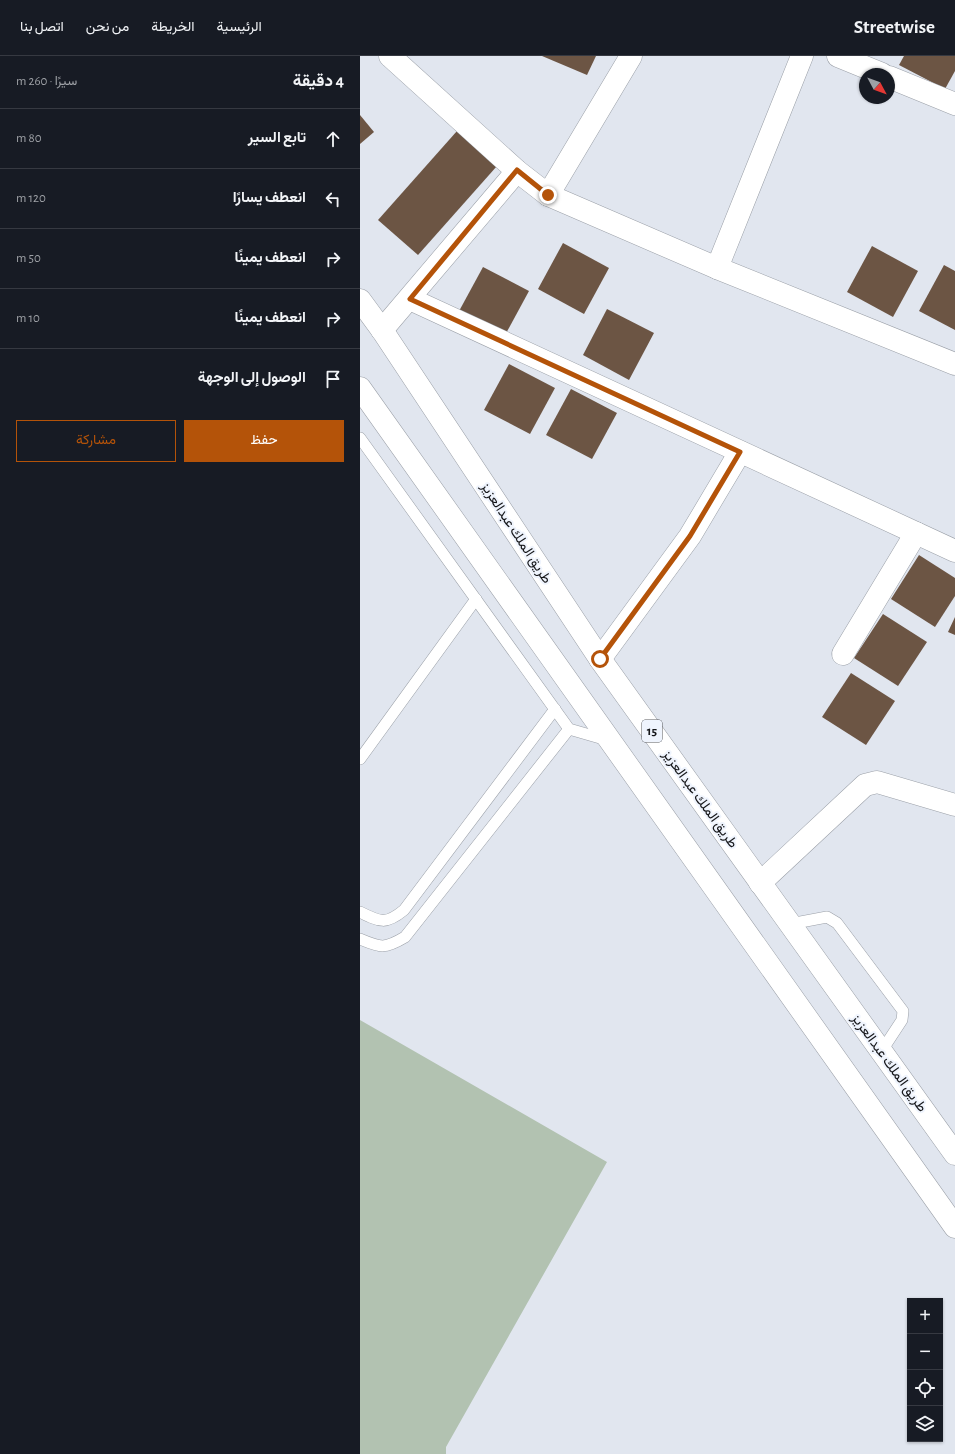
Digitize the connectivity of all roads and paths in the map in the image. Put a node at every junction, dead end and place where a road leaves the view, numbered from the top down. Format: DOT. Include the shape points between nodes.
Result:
graph roads {
  1 [pos="390,56"];
  2 [pos="631,56"];
  3 [pos="802,56"];
  4 [pos="838,56"];
  5 [pos="867,68"];
  6 [pos="895,79"];
  7 [pos="955,104"];
  8 [pos="517,170"];
  9 [pos="548,195"];
  10 [pos="717,268"];
  11 [pos="410,299"];
  12 [pos="360,300"];
  13 [pos="382,330"];
  14 [pos="955,364"];
  15 [pos="360,388"];
  16 [pos="360,438"];
  17 [pos="740,452"];
  18 [pos="916,533"];
  19 [pos="955,551"];
  20 [pos="476,600"];
  21 [pos="843,654"];
  22 [pos="600,659"];
  23 [pos="555,709"];
  24 [pos="569,729"];
  25 [pos="611,741"];
  26 [pos="360,759"];
  27 [pos="955,805"];
  28 [pos="760,883"];
  29 [pos="360,912"];
  30 [pos="790,924"];
  31 [pos="360,939"];
  32 [pos="881,1052"];
  33 [pos="955,1154"];
  34 [pos="955,1226"];
  1 -- 8 [label="main road"];
  2 -- 9 [label="main road"];
  3 -- 10 [label="main road"];
  4 -- 5 [label="main road"];
  6 -- 7 [label="main road"];
  8 -- 9 [label="main road"];
  8 -- 11 [label="main road"];
  9 -- 10 [label="main road"];
  10 -- 14 [label="main road"];
  11 -- 13 [label="main road"];
  11 -- 17 [label="main road"];
  12 -- 13 [label="main road, طريق الملك عبدالعزيز / 15"];
  13 -- 22 [label="main road, طريق الملك عبدالعزيز / 15"];
  15 -- 25 [label="main road"];
  16 -- 20 [label="lane"];
  17 -- 18 [label="main road"];
  17 -- 22 [label="main road" via="690,536"];
  18 -- 19 [label="main road"];
  18 -- 21 [label="main road"];
  20 -- 23 [label="lane"];
  20 -- 26 [label="lane"];
  22 -- 28 [label="main road, طريق الملك عبدالعزيز / 15"];
  23 -- 24 [label="lane"];
  23 -- 29 [label="lane" via="404,910 392,920 376,920"];
  24 -- 25 [label="lane"];
  24 -- 31 [label="lane" via="405,937 389,946 374,945"];
  25 -- 34 [label="main road"];
  27 -- 28 [label="main road" via="877,782 865,785"];
  28 -- 30 [label="main road, طريق الملك عبدالعزيز / 15"];
  30 -- 32 [label="main road, طريق الملك عبدالعزيز / 15"];
  30 -- 32 [label="lane" via="827,917 837,923 903,1011 902,1020"];
  32 -- 33 [label="main road, طريق الملك عبدالعزيز / 15"];
}
